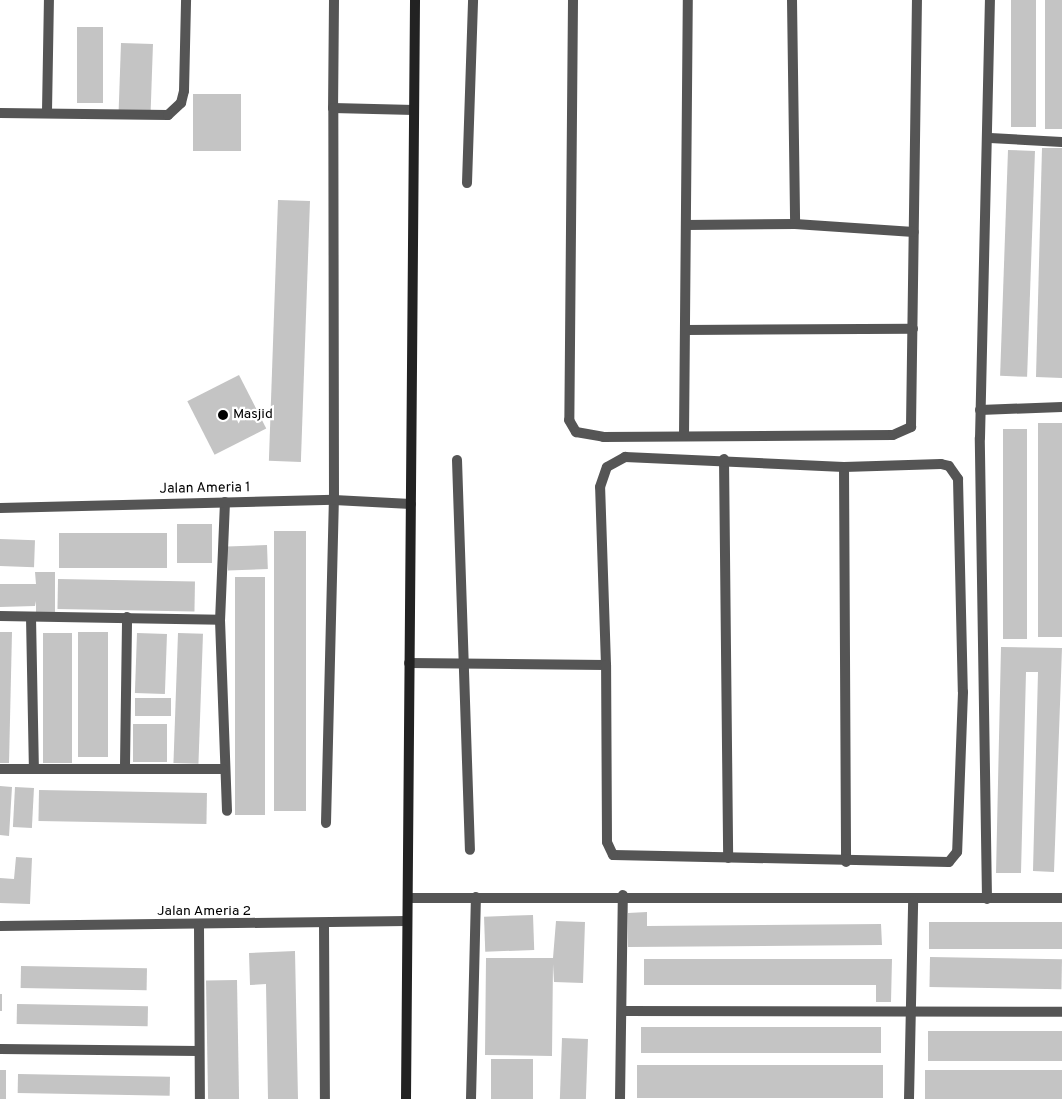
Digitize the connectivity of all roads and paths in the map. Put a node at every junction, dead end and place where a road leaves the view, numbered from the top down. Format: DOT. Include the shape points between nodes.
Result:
graph roads {
  1 [pos="49,0"];
  2 [pos="186,0"];
  3 [pos="334,0"];
  4 [pos="415,0"];
  5 [pos="473,0"];
  6 [pos="573,0"];
  7 [pos="688,0"];
  8 [pos="792,0"];
  9 [pos="916,0"];
  10 [pos="990,0"];
  11 [pos="333,108"];
  12 [pos="414,110"];
  13 [pos="47,111"];
  14 [pos="0,113"];
  15 [pos="990,138"];
  16 [pos="1062,142"];
  17 [pos="467,183"];
  18 [pos="795,224"];
  19 [pos="686,225"];
  20 [pos="914,232"];
  21 [pos="913,329"];
  22 [pos="685,330"];
  23 [pos="1062,407"];
  24 [pos="980,410"];
  25 [pos="684,436"];
  26 [pos="724,459"];
  27 [pos="457,460"];
  28 [pos="844,467"];
  29 [pos="334,500"];
  30 [pos="225,502"];
  31 [pos="411,504"];
  32 [pos="0,508"];
  33 [pos="0,616"];
  34 [pos="31,617"];
  35 [pos="127,617"];
  36 [pos="220,620"];
  37 [pos="462,662"];
  38 [pos="410,663"];
  39 [pos="606,665"];
  40 [pos="125,766"];
  41 [pos="0,769"];
  42 [pos="34,769"];
  43 [pos="222,769"];
  44 [pos="227,812"];
  45 [pos="326,823"];
  46 [pos="470,850"];
  47 [pos="728,858"];
  48 [pos="846,862"];
  49 [pos="624,895"];
  50 [pos="476,897"];
  51 [pos="408,898"];
  52 [pos="1062,898"];
  53 [pos="987,899"];
  54 [pos="913,901"];
  55 [pos="407,922"];
  56 [pos="324,924"];
  57 [pos="0,926"];
  58 [pos="199,926"];
  59 [pos="623,1011"];
  60 [pos="1062,1012"];
  61 [pos="912,1013"];
  62 [pos="0,1049"];
  63 [pos="199,1051"];
  64 [pos="200,1099"];
  65 [pos="324,1099"];
  66 [pos="406,1099"];
  67 [pos="471,1099"];
  68 [pos="620,1099"];
  69 [pos="909,1099"];
  1 -- 13 [label="street"];
  2 -- 13 [label="street" via="184,91 181,103 168,115"];
  3 -- 11 [label="street"];
  4 -- 12 [label="street"];
  5 -- 17 [label="street"];
  6 -- 25 [label="street" via="569,420 576,432 602,437"];
  7 -- 19 [label="street"];
  8 -- 18 [label="street"];
  9 -- 20 [label="street"];
  10 -- 15 [label="street"];
  11 -- 12 [label="street"];
  11 -- 29 [label="street"];
  12 -- 31 [label="street"];
  13 -- 14 [label="street"];
  15 -- 16 [label="street"];
  15 -- 24 [label="street"];
  18 -- 19 [label="street"];
  18 -- 20 [label="street"];
  19 -- 22 [label="street"];
  20 -- 21 [label="street"];
  21 -- 22 [label="street"];
  21 -- 25 [label="street" via="914,419 906,430 893,435"];
  22 -- 25 [label="street"];
  23 -- 24 [label="street"];
  24 -- 53 [label="street"];
  26 -- 28 [label="street"];
  26 -- 39 [label="street" via="625,457 607,467 600,487"];
  26 -- 47 [label="street"];
  27 -- 37 [label="street"];
  28 -- 48 [label="street"];
  28 -- 48 [label="street" via="941,464 949,466 958,479 963,692 954,858 941,863"];
  29 -- 30 [label="street, Jalan Ameria 1"];
  29 -- 31 [label="street, Jalan Ameria 1"];
  29 -- 45 [label="street"];
  30 -- 32 [label="street, Jalan Ameria 1"];
  30 -- 36 [label="street"];
  31 -- 38 [label="street"];
  33 -- 34 [label="street"];
  34 -- 35 [label="street"];
  34 -- 42 [label="street"];
  35 -- 36 [label="street"];
  35 -- 40 [label="street"];
  36 -- 43 [label="street"];
  37 -- 38 [label="street"];
  37 -- 39 [label="street"];
  37 -- 46 [label="street"];
  38 -- 51 [label="street"];
  39 -- 47 [label="street" via="607,842 613,855"];
  40 -- 42 [label="street"];
  40 -- 43 [label="street"];
  41 -- 42 [label="street"];
  43 -- 44 [label="street"];
  47 -- 48 [label="street"];
  49 -- 50 [label="street"];
  49 -- 54 [label="street"];
  49 -- 59 [label="street"];
  50 -- 51 [label="street"];
  50 -- 67 [label="street"];
  51 -- 55 [label="street"];
  52 -- 53 [label="street"];
  53 -- 54 [label="street"];
  54 -- 61 [label="street"];
  55 -- 56 [label="street, Jalan Ameria 2"];
  55 -- 66 [label="street"];
  56 -- 58 [label="street, Jalan Ameria 2"];
  56 -- 65 [label="street"];
  57 -- 58 [label="street, Jalan Ameria 2"];
  58 -- 63 [label="street"];
  59 -- 61 [label="street"];
  59 -- 68 [label="street"];
  60 -- 61 [label="street"];
  61 -- 69 [label="street"];
  62 -- 63 [label="street"];
  63 -- 64 [label="street"];
}
